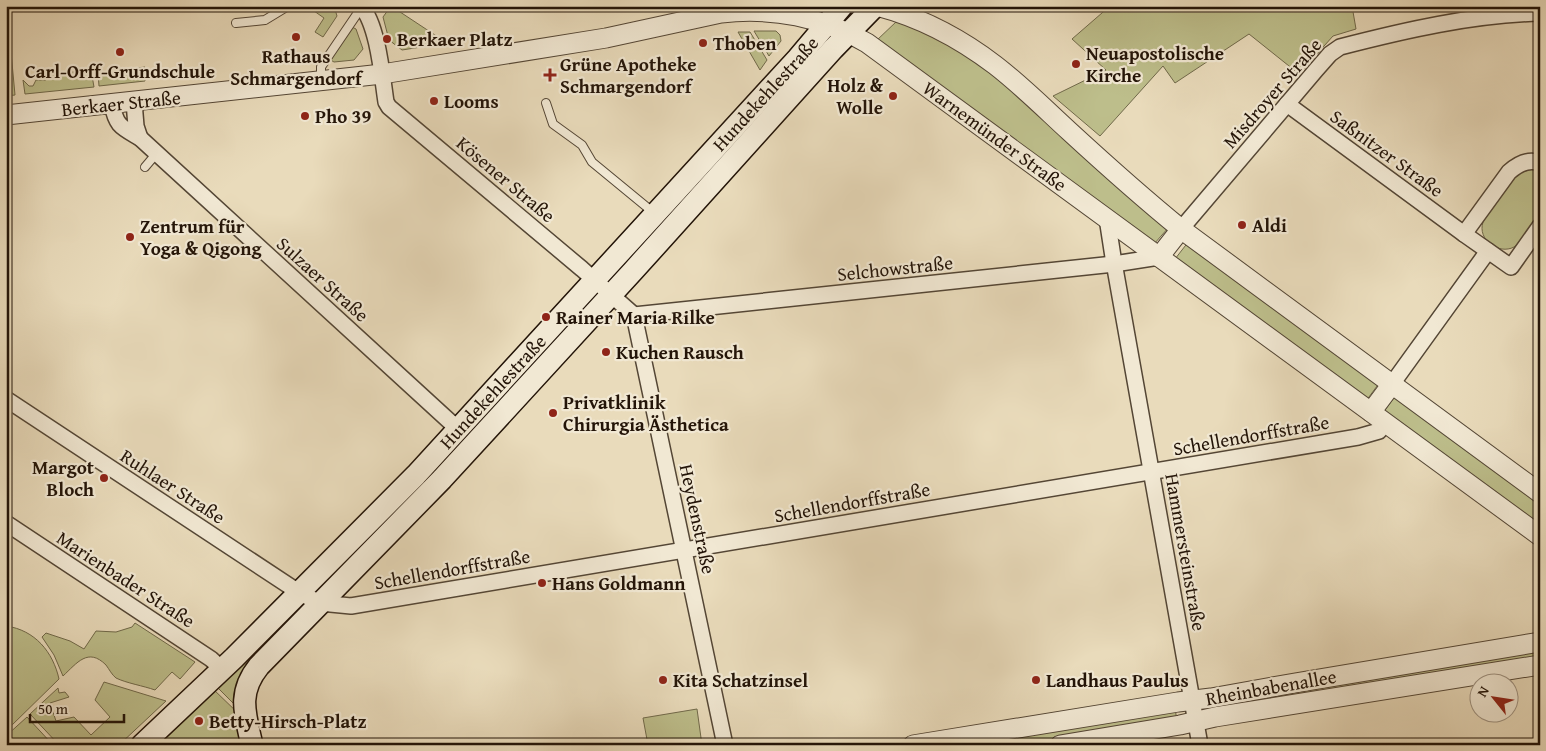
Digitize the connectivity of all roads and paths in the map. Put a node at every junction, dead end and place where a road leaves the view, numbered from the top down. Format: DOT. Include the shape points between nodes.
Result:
graph roads {
  1 [pos="288,6"];
  2 [pos="842,6"];
  3 [pos="876,6"];
  4 [pos="365,8"];
  5 [pos="743,8"];
  6 [pos="1540,13"];
  7 [pos="827,23"];
  8 [pos="236,24"];
  9 [pos="849,32"];
  10 [pos="382,74"];
  11 [pos="321,81"];
  12 [pos="134,102"];
  13 [pos="546,103"];
  14 [pos="112,104"];
  15 [pos="1287,104"];
  16 [pos="6,115"];
  17 [pos="140,138"];
  18 [pos="156,154"];
  19 [pos="1540,163"];
  20 [pos="145,167"];
  21 [pos="656,214"];
  22 [pos="1107,218"];
  23 [pos="1540,226"];
  24 [pos="1181,229"];
  25 [pos="1464,234"];
  26 [pos="1488,250"];
  27 [pos="1159,256"];
  28 [pos="1114,264"];
  29 [pos="595,281"];
  30 [pos="623,305"];
  31 [pos="1392,384"];
  32 [pos="6,399"];
  33 [pos="1378,418"];
  34 [pos="459,430"];
  35 [pos="1152,472"];
  36 [pos="1540,494"];
  37 [pos="6,523"];
  38 [pos="1540,536"];
  39 [pos="684,550"];
  40 [pos="300,592"];
  41 [pos="320,603"];
  42 [pos="1540,642"];
  43 [pos="1540,665"];
  44 [pos="222,670"];
  45 [pos="1192,700"];
  46 [pos="1196,722"];
  47 [pos="142,745"];
  48 [pos="252,745"];
  49 [pos="726,745"];
  50 [pos="913,745"];
  51 [pos="1060,745"];
  52 [pos="1200,745"];
  1 -- 8 [label="lane" via="265,20"];
  2 -- 7 [label="main road, Hundekehlestraße"];
  3 -- 9 [label="main road, Hundekehlestraße"];
  3 -- 24 [label="street" via="920,21 989,61"];
  4 -- 10 [label="street, Kösener Straße"];
  4 -- 11 [label="lane" via="321,67"];
  5 -- 7 [label="street, Berkaer Straße"];
  5 -- 10 [label="street, Berkaer Straße" via="606,38"];
  6 -- 15 [label="street, Misdroyer Straße" via="1436,24 1340,47 1330,54"];
  7 -- 9 [label="street, Warnemünder Straße"];
  7 -- 21 [label="main road, Hundekehlestraße"];
  9 -- 22 [label="street, Warnemünder Straße"];
  9 -- 30 [label="main road, Hundekehlestraße"];
  10 -- 11 [label="street, Berkaer Straße"];
  10 -- 29 [label="street, Kösener Straße" via="389,108"];
  11 -- 12 [label="street, Berkaer Straße"];
  12 -- 14 [label="street, Berkaer Straße"];
  12 -- 17 [label="street"];
  13 -- 21 [label="lane" via="554,124 582,145 592,162"];
  14 -- 16 [label="street, Berkaer Straße"];
  14 -- 17 [label="street, Sulzaer Straße" via="115,120"];
  15 -- 24 [label="street, Misdroyer Straße"];
  15 -- 25 [label="street, Saßnitzer Straße"];
  17 -- 18 [label="street, Sulzaer Straße"];
  18 -- 20 [label="lane"];
  18 -- 34 [label="street, Sulzaer Straße"];
  19 -- 25 [label="street" via="1526,162 1509,172"];
  21 -- 29 [label="main road, Hundekehlestraße"];
  22 -- 27 [label="street, Warnemünder Straße"];
  22 -- 28 [label="street, Hammersteinstraße"];
  23 -- 26 [label="street, Saßnitzer Straße" via="1511,267"];
  24 -- 27 [label="street"];
  24 -- 31 [label="street"];
  25 -- 26 [label="street, Saßnitzer Straße"];
  26 -- 31 [label="street"];
  27 -- 28 [label="street, Selchowstraße"];
  27 -- 33 [label="street, Warnemünder Straße"];
  28 -- 30 [label="street, Selchowstraße"];
  28 -- 35 [label="street, Hammersteinstraße"];
  29 -- 30 [label="street, Kösener Straße"];
  29 -- 34 [label="main road, Hundekehlestraße"];
  30 -- 39 [label="street, Heydenstraße"];
  30 -- 41 [label="main road, Hundekehlestraße" via="442,479"];
  31 -- 33 [label="street"];
  31 -- 36 [label="street"];
  32 -- 40 [label="street, Ruhlaer Straße"];
  33 -- 35 [label="street, Schellendorffstraße" via="1379,431 1358,438"];
  33 -- 38 [label="street, Warnemünder Straße"];
  34 -- 40 [label="main road, Hundekehlestraße"];
  35 -- 39 [label="street, Schellendorffstraße"];
  35 -- 45 [label="street, Hammersteinstraße"];
  37 -- 44 [label="street, Marienbader Straße" via="211,659"];
  39 -- 41 [label="street, Schellendorffstraße" via="351,606"];
  39 -- 49 [label="street, Heydenstraße"];
  40 -- 41 [label="street, Ruhlaer Straße"];
  40 -- 44 [label="main road, Hundekehlestraße"];
  41 -- 48 [label="main road, Hundekehlestraße" via="250,677 244,701"];
  42 -- 45 [label="street, Rheinbabenallee"];
  43 -- 46 [label="street, Rheinbabenallee"];
  44 -- 47 [label="main road, Hundekehlestraße"];
  45 -- 46 [label="street, Hammersteinstraße"];
  45 -- 50 [label="street, Rheinbabenallee"];
  46 -- 51 [label="street, Rheinbabenallee"];
  46 -- 52 [label="street, Hammersteinstraße"];
}
